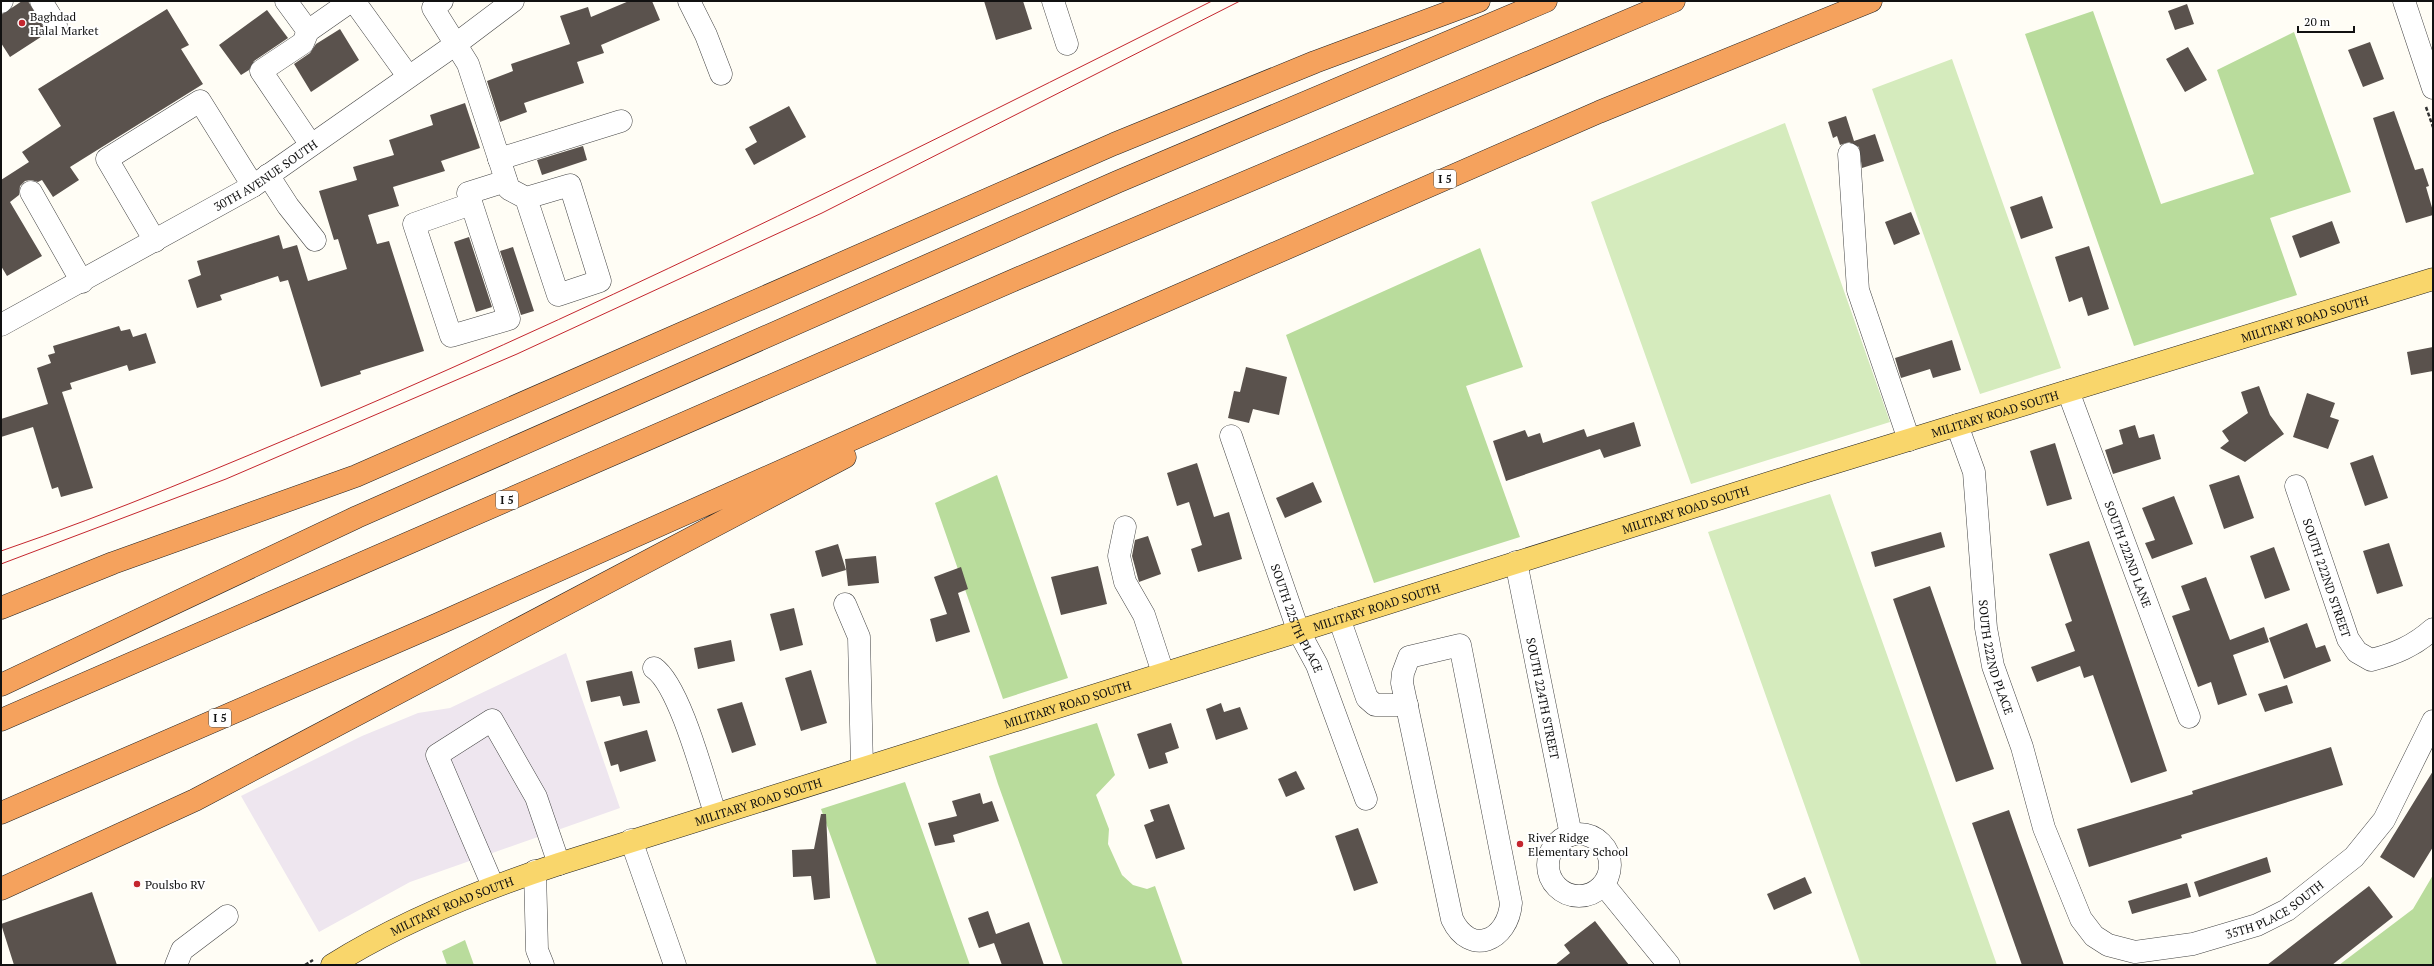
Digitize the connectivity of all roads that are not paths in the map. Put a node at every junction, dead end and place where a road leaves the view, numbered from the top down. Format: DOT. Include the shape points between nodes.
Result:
graph roads {
  1 [pos="41,1"];
  2 [pos="286,1"];
  3 [pos="351,1"];
  4 [pos="354,1"];
  5 [pos="442,1"];
  6 [pos="513,1"];
  7 [pos="689,1"];
  8 [pos="1053,1"];
  9 [pos="1479,1"];
  10 [pos="1546,1"];
  11 [pos="1674,1"];
  12 [pos="1871,1"];
  13 [pos="2404,1"];
  14 [pos="56,25"];
  15 [pos="308,31"];
  16 [pos="456,44"];
  17 [pos="1067,44"];
  18 [pos="721,74"];
  19 [pos="408,76"];
  20 [pos="2433,88"];
  21 [pos="621,121"];
  22 [pos="311,145"];
  23 [pos="1849,154"];
  24 [pos="499,159"];
  25 [pos="260,181"];
  26 [pos="506,181"];
  27 [pos="31,192"];
  28 [pos="526,198"];
  29 [pos="471,204"];
  30 [pos="315,240"];
  31 [pos="155,241"];
  32 [pos="2433,279"];
  33 [pos="82,282"];
  34 [pos="1,325"];
  35 [pos="1021,364"];
  36 [pos="2068,391"];
  37 [pos="1957,426"];
  38 [pos="1231,436"];
  39 [pos="1909,440"];
  40 [pos="2296,486"];
  41 [pos="1125,527"];
  42 [pos="1516,562"];
  43 [pos="845,604"];
  44 [pos="1,608"];
  45 [pos="1339,618"];
  46 [pos="2433,629"];
  47 [pos="1298,630"];
  48 [pos="654,668"];
  49 [pos="1163,673"];
  50 [pos="1,684"];
  51 [pos="1407,706"];
  52 [pos="2189,717"];
  53 [pos="1,720"];
  54 [pos="2433,721"];
  55 [pos="862,767"];
  56 [pos="1366,799"];
  57 [pos="1,813"];
  58 [pos="715,813"];
  59 [pos="1571,835"];
  60 [pos="631,840"];
  61 [pos="559,864"];
  62 [pos="535,871"];
  63 [pos="2067,882"];
  64 [pos="1604,884"];
  65 [pos="493,886"];
  66 [pos="1,889"];
  67 [pos="227,916"];
  68 [pos="2159,957"];
  69 [pos="668,962"];
  70 [pos="176,965"];
  71 [pos="332,965"];
  72 [pos="544,965"];
  73 [pos="1669,965"];
  1 -- 14 [label="street"];
  2 -- 15 [label="street"];
  3 -- 15 [label="street"];
  4 -- 19 [label="street"];
  5 -- 16 [label="street" via="433,8"];
  6 -- 16 [label="street, 30TH AVENUE SOUTH"];
  7 -- 18 [label="street"];
  8 -- 17 [label="street"];
  9 -- 44 [label="highway" via="1315,62 1114,144 356,476 113,563"];
  10 -- 50 [label="highway" via="1118,182 364,514"];
  11 -- 53 [label="highway, I 5" via="1014,280"];
  12 -- 35 [label="highway, I 5" via="1599,112"];
  13 -- 20 [label="street"];
  15 -- 22 [label="street" via="303,43 261,71"];
  16 -- 19 [label="street, 30TH AVENUE SOUTH"];
  16 -- 24 [label="street" via="468,64"];
  19 -- 22 [label="street, 30TH AVENUE SOUTH"];
  21 -- 24 [label="street"];
  22 -- 25 [label="street, 30TH AVENUE SOUTH"];
  23 -- 39 [label="street" via="1858,290"];
  24 -- 26 [label="street"];
  25 -- 30 [label="street" via="288,206"];
  25 -- 31 [label="street, 30TH AVENUE SOUTH"];
  25 -- 31 [label="street" via="200,101 106,159"];
  26 -- 28 [label="street" via="509,189"];
  26 -- 29 [label="street" via="468,193"];
  27 -- 33 [label="street"];
  28 -- 28 [label="street" via="558,295 600,281 570,185"];
  29 -- 29 [label="street" via="509,319 451,336 414,224"];
  31 -- 33 [label="street, 30TH AVENUE SOUTH"];
  32 -- 36 [label="main road, MILITARY ROAD SOUTH"];
  33 -- 34 [label="street, 30TH AVENUE SOUTH"];
  35 -- 57 [label="highway, I 5" via="438,624"];
  35 -- 66 [label="highway" via="195,800"];
  36 -- 37 [label="main road, MILITARY ROAD SOUTH"];
  36 -- 52 [label="street, SOUTH 222ND LANE"];
  37 -- 39 [label="main road, MILITARY ROAD SOUTH"];
  37 -- 63 [label="street, SOUTH 222ND PLACE" via="1974,472 1986,628 1993,666 2022,747 2044,828"];
  38 -- 47 [label="street, SOUTH 225TH PLACE"];
  39 -- 42 [label="main road, MILITARY ROAD SOUTH"];
  40 -- 46 [label="street, SOUTH 222ND STREET" via="2348,639 2357,652 2371,660 2394,655"];
  41 -- 49 [label="street" via="1119,556 1125,582 1144,615"];
  42 -- 45 [label="main road, MILITARY ROAD SOUTH"];
  42 -- 59 [label="street, SOUTH 224TH STREET"];
  43 -- 55 [label="street" via="859,637"];
  45 -- 47 [label="main road, MILITARY ROAD SOUTH"];
  45 -- 51 [label="street" via="1367,698 1375,705"];
  47 -- 49 [label="main road, MILITARY ROAD SOUTH"];
  47 -- 56 [label="street, SOUTH 225TH PLACE" via="1317,666"];
  48 -- 58 [label="street" via="661,673 682,713"];
  49 -- 55 [label="main road, MILITARY ROAD SOUTH"];
  51 -- 51 [label="street" via="1452,919 1458,932 1468,939 1489,938 1505,926 1510,916 1511,903 1460,645 1409,657 1402,673"];
  54 -- 68 [label="street, 35TH PLACE SOUTH" via="2384,820 2354,857 2287,910 2257,925"];
  55 -- 58 [label="main road, MILITARY ROAD SOUTH"];
  58 -- 60 [label="main road, MILITARY ROAD SOUTH"];
  59 -- 64 [label="street" via="1590,836 1605,848 1610,866"];
  59 -- 64 [label="street" via="1561,840 1551,853 1548,869 1551,879 1566,894 1577,896 1588,896"];
  60 -- 61 [label="main road, MILITARY ROAD SOUTH"];
  60 -- 69 [label="street"];
  61 -- 62 [label="main road, MILITARY ROAD SOUTH"];
  61 -- 65 [label="street" via="536,797 492,720 437,755"];
  62 -- 65 [label="main road, MILITARY ROAD SOUTH"];
  62 -- 72 [label="street" via="537,950"];
  63 -- 68 [label="street, 35TH PLACE SOUTH" via="2081,919 2094,936 2108,945"];
  64 -- 73 [label="street"];
  65 -- 71 [label="main road, MILITARY ROAD SOUTH" via="406,925"];
  67 -- 70 [label="street" via="182,950"];
}
